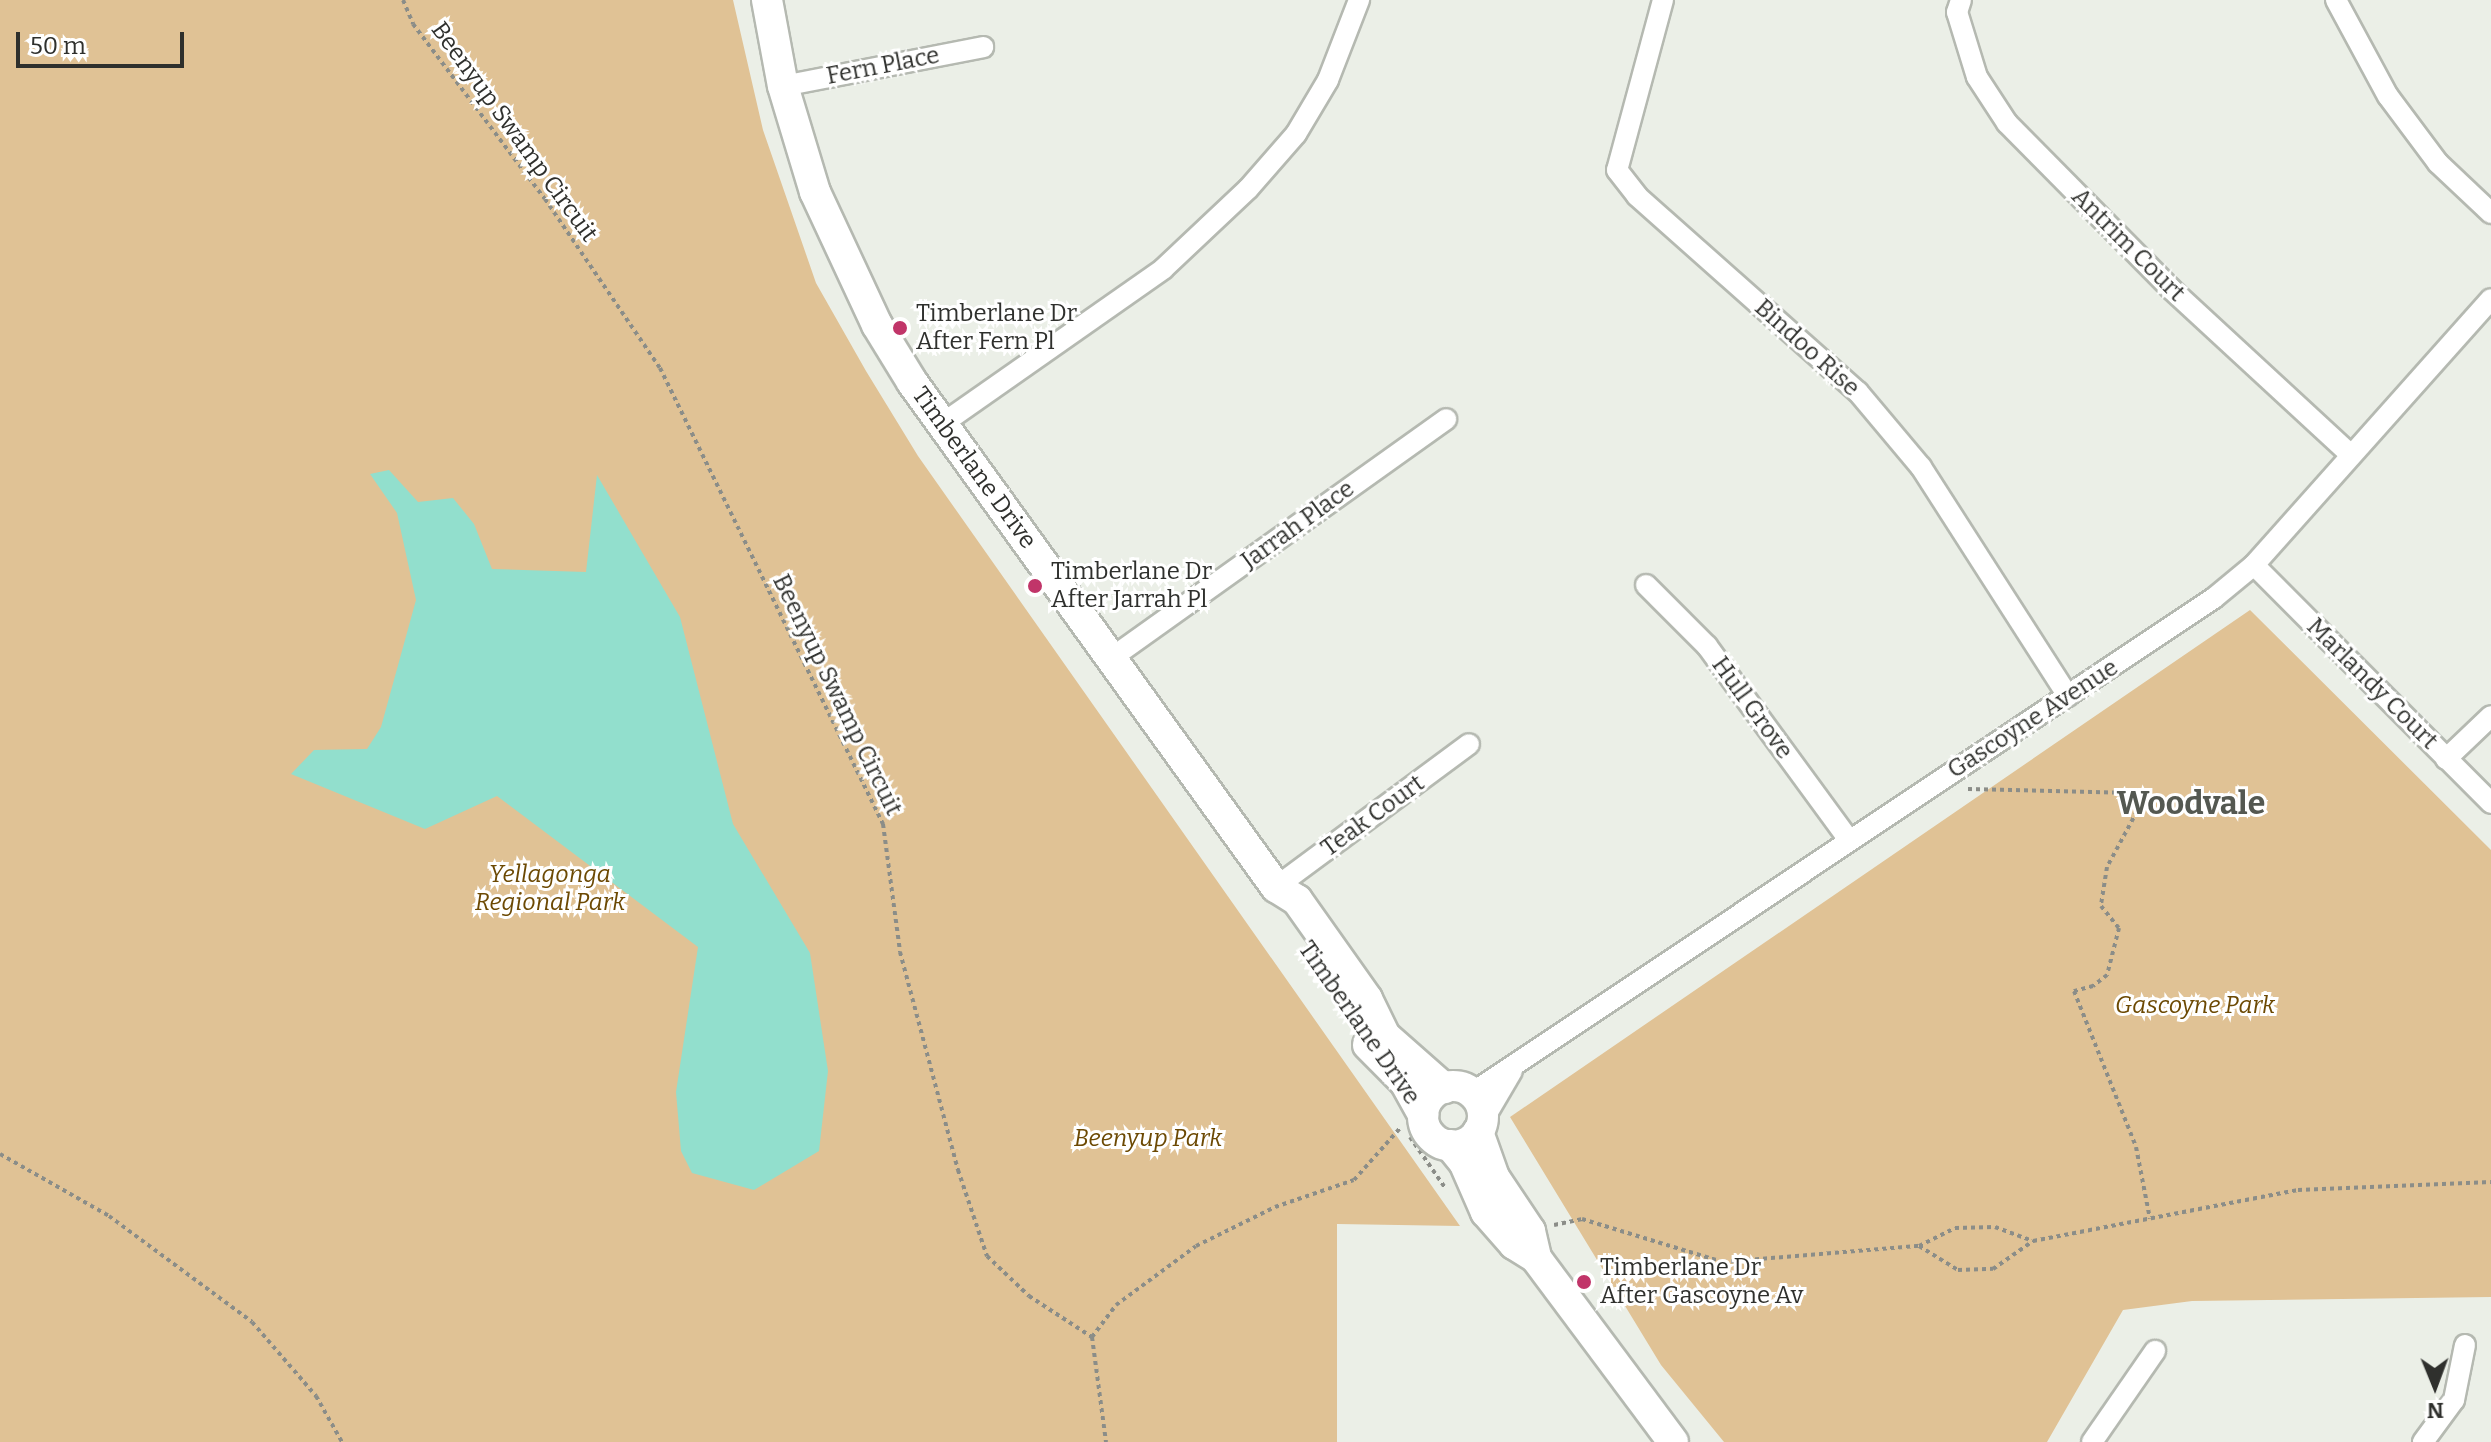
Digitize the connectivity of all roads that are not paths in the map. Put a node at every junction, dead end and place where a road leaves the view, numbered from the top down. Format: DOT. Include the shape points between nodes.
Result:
graph roads {
  1 [pos="767,0"];
  2 [pos="1359,0"];
  3 [pos="1663,0"];
  4 [pos="1961,0"];
  5 [pos="2336,0"];
  6 [pos="983,47"];
  7 [pos="783,86"];
  8 [pos="2491,213"];
  9 [pos="2491,299"];
  10 [pos="1446,419"];
  11 [pos="942,424"];
  12 [pos="2351,455"];
  13 [pos="2254,565"];
  14 [pos="1646,585"];
  15 [pos="1110,659"];
  16 [pos="2068,696"];
  17 [pos="2491,716"];
  18 [pos="1469,744"];
  19 [pos="2446,759"];
  20 [pos="2491,803"];
  21 [pos="1848,839"];
  22 [pos="1276,887"];
  23 [pos="1514,1068"];
  24 [pos="1458,1090"];
  25 [pos="1423,1115"];
  26 [pos="1480,1127"];
  27 [pos="1450,1145"];
  28 [pos="1536,1258"];
  29 [pos="2465,1345"];
  30 [pos="2155,1351"];
  31 [pos="1673,1442"];
  32 [pos="2092,1442"];
  33 [pos="2423,1442"];
  1 -- 7 [label="street, Timberlane Drive"];
  2 -- 11 [label="street" via="1328,80 1296,134 1248,189 1163,269"];
  3 -- 16 [label="street, Bindoo Rise" via="1617,170 1637,196 1867,403 1921,467"];
  4 -- 12 [label="street, Antrim Court" via="1957,12 1977,77 2007,123 2171,289"];
  5 -- 8 [label="street" via="2388,96 2438,163"];
  6 -- 7 [label="street, Fern Place"];
  7 -- 11 [label="street, Timberlane Drive" via="815,192 845,261 877,325"];
  9 -- 12 [label="street, Gascoyne Avenue"];
  10 -- 15 [label="street, Jarrah Place"];
  11 -- 15 [label="street, Timberlane Drive"];
  12 -- 13 [label="street, Gascoyne Avenue"];
  13 -- 16 [label="street, Gascoyne Avenue" via="2164,635"];
  13 -- 19 [label="street, Marlandy Court"];
  14 -- 21 [label="street, Hull Grove" via="1707,646"];
  15 -- 22 [label="street, Timberlane Drive"];
  16 -- 21 [label="street, Gascoyne Avenue"];
  17 -- 19 [label="street"];
  18 -- 22 [label="street, Teak Court"];
  19 -- 20 [label="street, Marlandy Court"];
  21 -- 23 [label="street, Gascoyne Avenue"];
  22 -- 24 [label="street, Timberlane Drive" via="1297,900 1367,999 1385,1036"];
  22 -- 25 [label="street, Timberlane Drive" via="1279,910 1370,1047 1405,1082"];
  23 -- 24 [label="street, Gascoyne Avenue"];
  23 -- 26 [label="street, Gascoyne Avenue"];
  24 -- 25 [label="street" via="1429,1098"];
  24 -- 26 [label="street" via="1481,1106"];
  25 -- 27 [label="street" via="1434,1139"];
  26 -- 27 [label="street" via="1466,1142"];
  26 -- 28 [label="street" via="1494,1177 1530,1231"];
  27 -- 28 [label="street" via="1464,1162 1486,1212 1514,1244"];
  28 -- 31 [label="street"];
  29 -- 33 [label="street" via="2454,1400"];
  30 -- 32 [label="street"];
}
